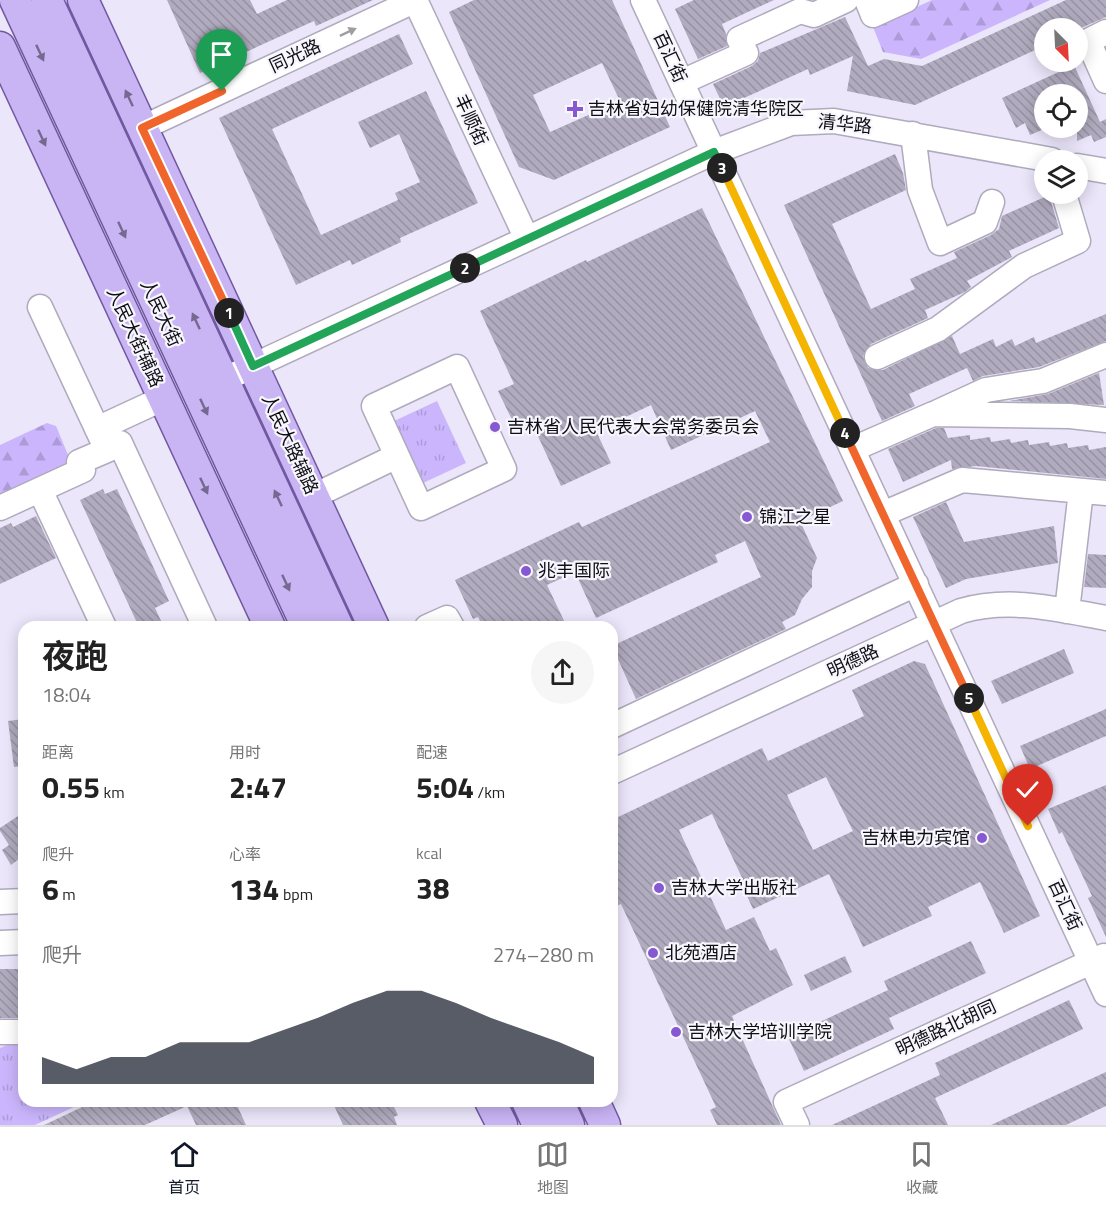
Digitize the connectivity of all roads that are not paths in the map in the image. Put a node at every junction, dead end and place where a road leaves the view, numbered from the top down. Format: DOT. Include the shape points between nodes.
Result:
graph roads {
  1 [pos="15,0"];
  2 [pos="47,0"];
  3 [pos="83,0"];
  4 [pos="415,0"];
  5 [pos="846,0"];
  6 [pos="867,0"];
  7 [pos="906,0"];
  8 [pos="652,3"];
  9 [pos="1106,32"];
  10 [pos="0,47"];
  11 [pos="1106,81"];
  12 [pos="682,82"];
  13 [pos="142,128"];
  14 [pos="913,134"];
  15 [pos="714,152"];
  16 [pos="1034,157"];
  17 [pos="1088,168"];
  18 [pos="1106,171"];
  19 [pos="992,202"];
  20 [pos="1067,204"];
  21 [pos="527,239"];
  22 [pos="40,307"];
  23 [pos="1106,355"];
  24 [pos="877,357"];
  25 [pos="253,366"];
  26 [pos="223,380"];
  27 [pos="164,398"];
  28 [pos="933,414"];
  29 [pos="1106,420"];
  30 [pos="102,439"];
  31 [pos="853,449"];
  32 [pos="397,456"];
  33 [pos="40,490"];
  34 [pos="1081,491"];
  35 [pos="1106,493"];
  36 [pos="314,496"];
  37 [pos="0,508"];
  38 [pos="883,514"];
  39 [pos="916,584"];
  40 [pos="1067,611"];
  41 [pos="1106,618"];
  42 [pos="101,621"];
  43 [pos="202,621"];
  44 [pos="267,621"];
  45 [pos="304,621"];
  46 [pos="335,621"];
  47 [pos="371,621"];
  48 [pos="934,623"];
  49 [pos="618,723"];
  50 [pos="618,769"];
  51 [pos="18,901"];
  52 [pos="0,902"];
  53 [pos="18,942"];
  54 [pos="0,943"];
  55 [pos="1098,958"];
  56 [pos="1106,994"];
  57 [pos="0,1032"];
  58 [pos="18,1032"];
  59 [pos="493,1107"];
  60 [pos="530,1107"];
  61 [pos="561,1107"];
  62 [pos="597,1107"];
  63 [pos="502,1125"];
  64 [pos="538,1125"];
  65 [pos="569,1125"];
  66 [pos="606,1125"];
  67 [pos="797,1125"];
  1 -- 45 [label="main road, 人民大街, one-way"];
  26 -- 2 [label="main road, 人民大街, one-way"];
  13 -- 3 [label="main road, 人民大路辅路, one-way"];
  13 -- 4 [label="street, 同光路, one-way"];
  4 -- 21 [label="street, 丰顺街"];
  5 -- 12 [label="street" via="813,15 800,11 739,39 746,53"];
  6 -- 7 [label="street" via="873,15"];
  8 -- 12 [label="street, 百汇街"];
  9 -- 11 [label="street" via="1088,40"];
  10 -- 27 [label="main road, 人民大街辅路, one-way"];
  12 -- 15 [label="street, 百汇街"];
  13 -- 25 [label="main road, 人民大路辅路"];
  14 -- 15 [label="street, 清华路" via="834,121 809,121 776,128"];
  14 -- 16 [label="street, 清华路"];
  14 -- 19 [label="street" via="920,190 940,243 985,222"];
  15 -- 21 [label="street, 清华路"];
  15 -- 31 [label="street, 百汇街"];
  17 -- 18 [label="street"];
  20 -- 24 [label="street" via="1078,241 1024,266 938,329"];
  21 -- 25 [label="street, 清华路"];
  22 -- 30 [label="street"];
  23 -- 28 [label="street" via="1043,381 986,390"];
  25 -- 26 [label="street, 清华路"];
  25 -- 36 [label="main road, 人民大路辅路"];
  46 -- 26 [label="main road, 人民大街, one-way"];
  27 -- 30 [label="street"];
  27 -- 44 [label="main road, 人民大街辅路, one-way"];
  28 -- 29 [label="street"];
  28 -- 31 [label="street"];
  30 -- 33 [label="street" via="79,462 83,470"];
  30 -- 43 [label="street" via="120,443"];
  31 -- 38 [label="street, 百汇街"];
  32 -- 32 [label="street" via="374,406 457,367 504,469 421,508"];
  32 -- 36 [label="street"];
  33 -- 37 [label="street"];
  33 -- 42 [label="street"];
  34 -- 35 [label="street"];
  34 -- 38 [label="street" via="962,480"];
  34 -- 40 [label="street"];
  36 -- 47 [label="main road, 人民大路辅路"];
  38 -- 39 [label="street, 百汇街"];
  39 -- 48 [label="street, 百汇街"];
  39 -- 49 [label="street"];
  40 -- 41 [label="street, 明德路"];
  40 -- 48 [label="street, 明德路" via="1003,603 960,611"];
  48 -- 50 [label="street, 明德路"];
  48 -- 55 [label="street, 百汇街"];
  51 -- 52 [label="street"];
  53 -- 54 [label="street"];
  55 -- 56 [label="street, 百汇街"];
  55 -- 67 [label="street, 明德路北胡同" via="786,1102"];
  57 -- 58 [label="street"];
  59 -- 63 [label="main road"];
  60 -- 64 [label="main road"];
  61 -- 65 [label="main road"];
  62 -- 66 [label="main road"];
}
